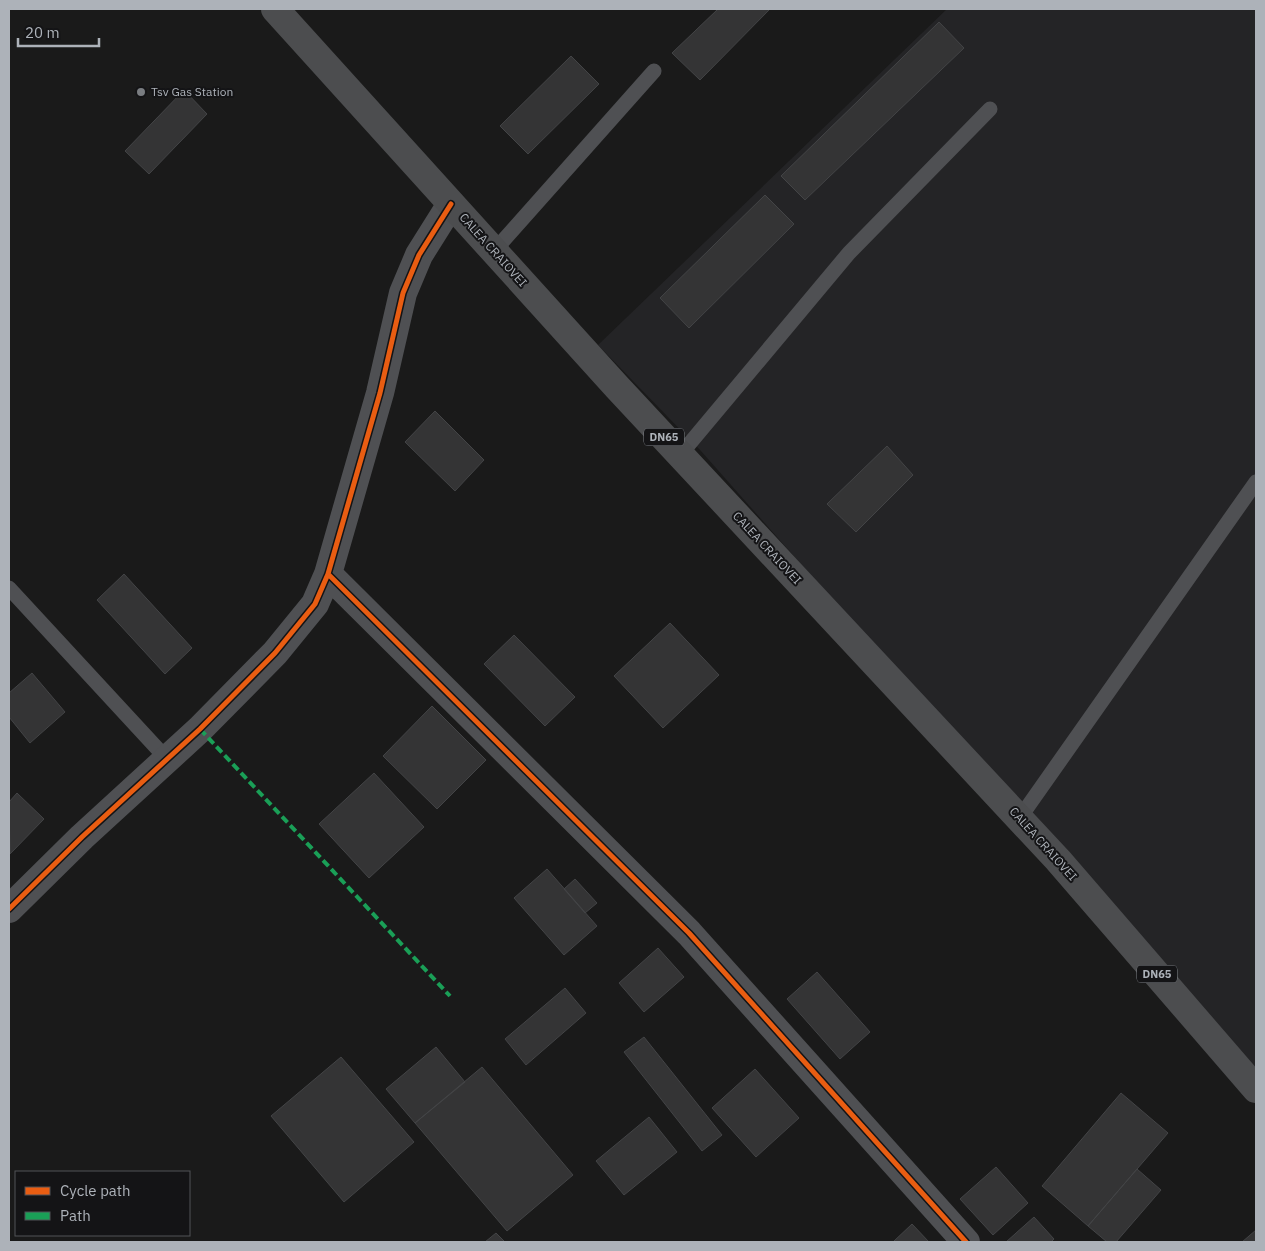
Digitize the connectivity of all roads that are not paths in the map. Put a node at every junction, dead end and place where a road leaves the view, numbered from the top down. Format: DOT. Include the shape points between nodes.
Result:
graph roads {
  1 [pos="275,9"];
  2 [pos="654,71"];
  3 [pos="990,109"];
  4 [pos="451,204"];
  5 [pos="494,251"];
  6 [pos="680,454"];
  7 [pos="1256,482"];
  8 [pos="328,574"];
  9 [pos="9,588"];
  10 [pos="167,760"];
  11 [pos="1019,819"];
  12 [pos="9,909"];
  13 [pos="1256,1089"];
  14 [pos="966,1242"];
  1 -- 4 [label="main road, CALEA CRAIOVEI / DN65"];
  2 -- 5 [label="lane"];
  3 -- 6 [label="lane" via="849,253"];
  4 -- 5 [label="main road, CALEA CRAIOVEI / DN65"];
  4 -- 8 [label="street" via="419,255 404,293 380,393"];
  5 -- 6 [label="main road, CALEA CRAIOVEI / DN65"];
  6 -- 11 [label="main road, CALEA CRAIOVEI / DN65"];
  7 -- 11 [label="lane"];
  8 -- 10 [label="street" via="315,604 275,653"];
  8 -- 14 [label="street" via="689,933"];
  9 -- 10 [label="lane"];
  10 -- 12 [label="street"];
  11 -- 13 [label="main road, CALEA CRAIOVEI / DN65"];
}
